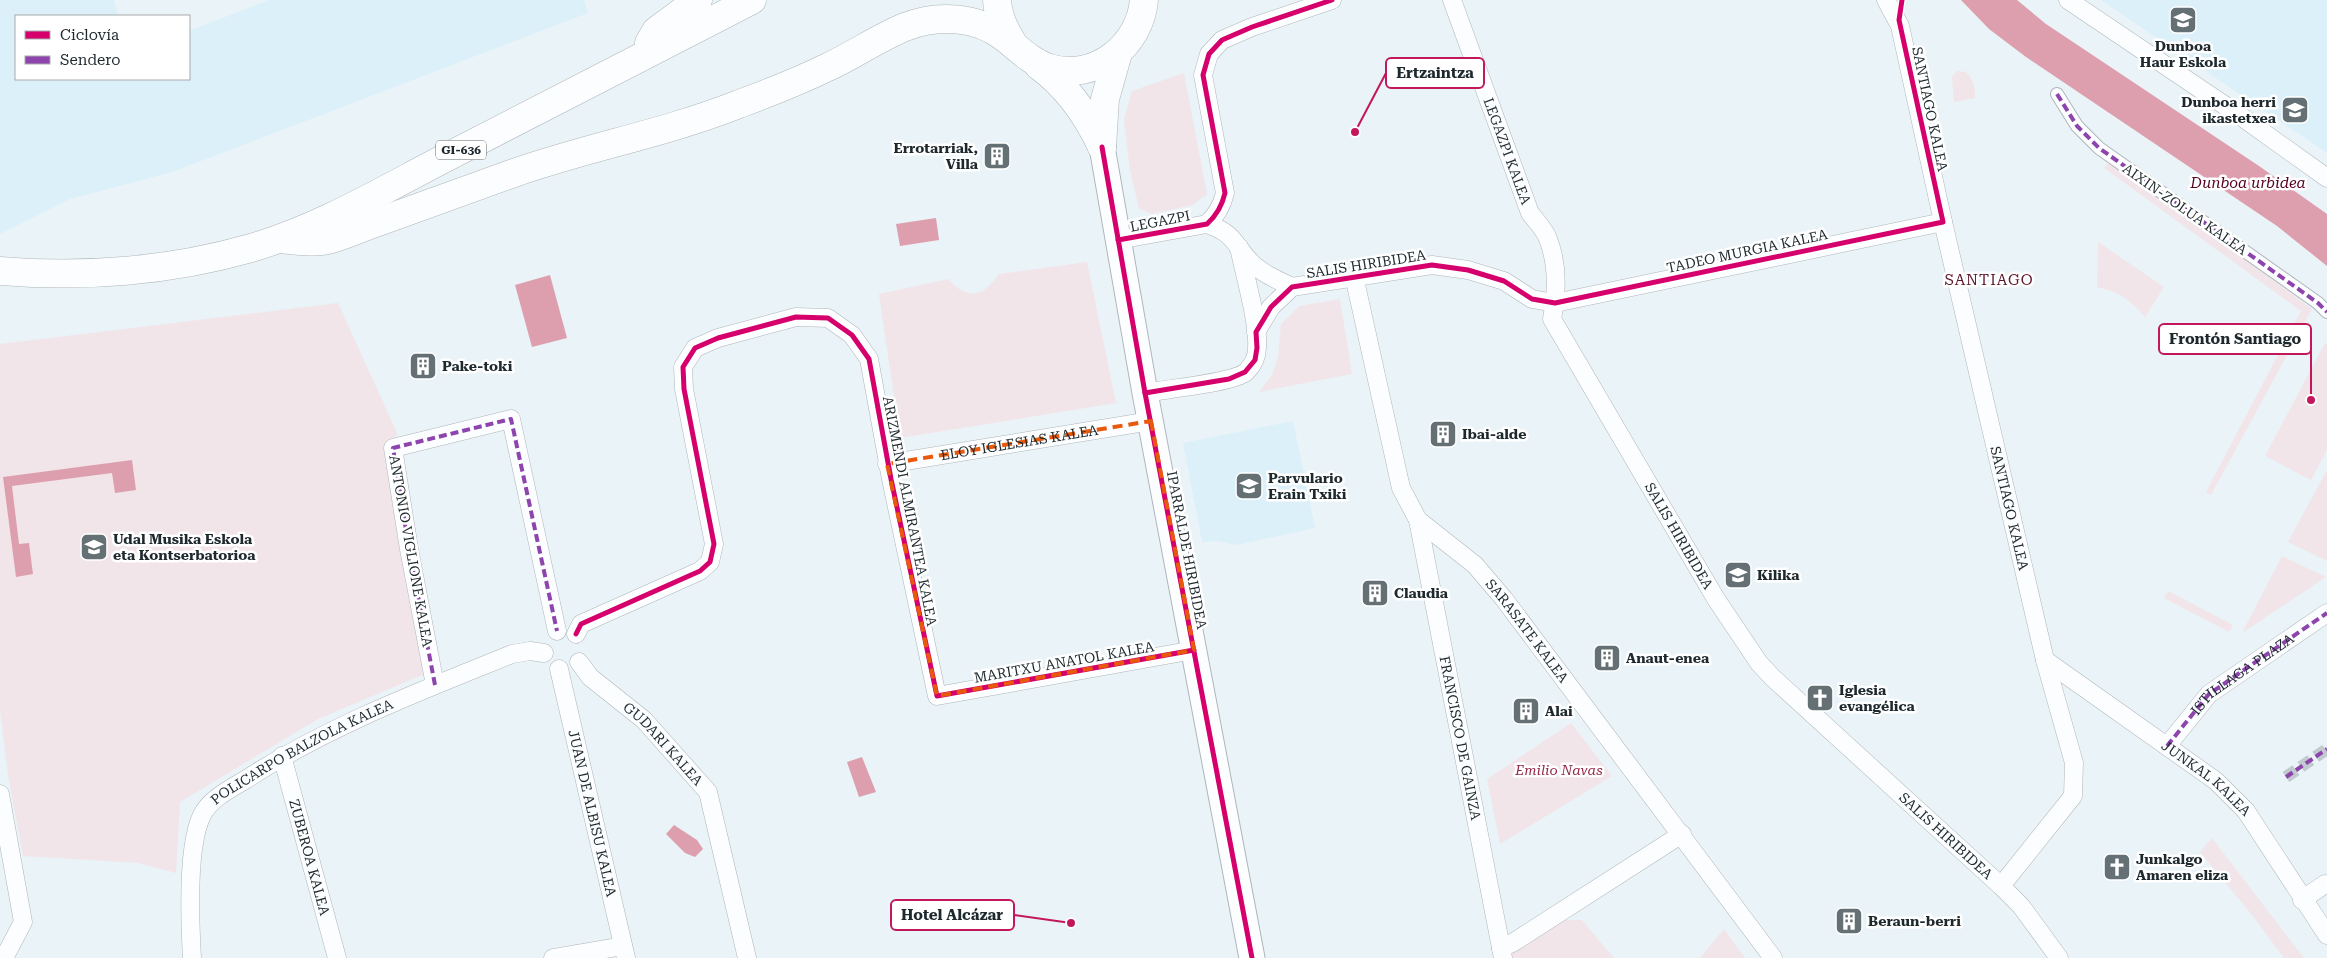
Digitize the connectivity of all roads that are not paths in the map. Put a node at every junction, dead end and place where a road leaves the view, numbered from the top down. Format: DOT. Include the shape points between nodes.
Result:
graph roads {
  1 [pos="698,0"];
  2 [pos="997,0"];
  3 [pos="1144,0"];
  4 [pos="1332,0"];
  5 [pos="1452,0"];
  6 [pos="1886,0"];
  7 [pos="1902,0"];
  8 [pos="2068,0"];
  9 [pos="744,4"];
  10 [pos="1899,20"];
  11 [pos="1023,52"];
  12 [pos="1118,53"];
  13 [pos="641,57"];
  14 [pos="2057,94"];
  15 [pos="1102,147"];
  16 [pos="2327,178"];
  17 [pos="1943,222"];
  18 [pos="1206,224"];
  19 [pos="280,239"];
  20 [pos="1118,240"];
  21 [pos="1239,247"];
  22 [pos="0,270"];
  23 [pos="1354,276"];
  24 [pos="1292,287"];
  25 [pos="1555,303"];
  26 [pos="2327,312"];
  27 [pos="1256,332"];
  28 [pos="1145,393"];
  29 [pos="1152,421"];
  30 [pos="887,464"];
  31 [pos="1418,520"];
  32 [pos="2327,613"];
  33 [pos="557,631"];
  34 [pos="576,634"];
  35 [pos="1194,650"];
  36 [pos="544,653"];
  37 [pos="2045,660"];
  38 [pos="579,662"];
  39 [pos="559,668"];
  40 [pos="435,685"];
  41 [pos="937,696"];
  42 [pos="2167,746"];
  43 [pos="282,756"];
  44 [pos="0,794"];
  45 [pos="1682,834"];
  46 [pos="2325,884"];
  47 [pos="2001,886"];
  48 [pos="2302,900"];
  49 [pos="2327,935"];
  50 [pos="5,949"];
  51 [pos="624,952"];
  52 [pos="1502,953"];
  53 [pos="192,958"];
  54 [pos="337,958"];
  55 [pos="553,958"];
  56 [pos="747,958"];
  57 [pos="1252,958"];
  58 [pos="1773,958"];
  59 [pos="2059,958"];
  1 -- 13 [label="main road" via="656,31"];
  2 -- 11 [label="main road" via="1003,29"];
  3 -- 12 [label="main road" via="1140,21 1131,39"];
  4 -- 18 [label="street" via="1252,26 1222,40 1209,54 1203,76 1225,193 1222,205"];
  5 -- 25 [label="street, LEGAZPI KALEA" via="1530,213 1548,237 1555,262"];
  6 -- 10 [label="street, SANTIAGO KALEA"];
  7 -- 10 [label="street, SANTIAGO KALEA"];
  8 -- 16 [label="street"];
  9 -- 13 [label="main road, GI-636"];
  10 -- 17 [label="street, SANTIAGO KALEA"];
  11 -- 12 [label="main road" via="1049,68 1067,71 1103,63"];
  11 -- 15 [label="main road, IPARRALDE HIRIBIDEA" via="1073,98"];
  11 -- 19 [label="main road" via="989,28 960,20 930,20 737,105 553,159 323,241"];
  12 -- 15 [label="main road, IPARRALDE HIRIBIDEA" via="1105,99"];
  13 -- 19 [label="main road, GI-636" via="350,207"];
  14 -- 26 [label="street, AIXIN-ZOLUA KALEA" via="2077,126 2099,148"];
  15 -- 20 [label="main road, IPARRALDE HIRIBIDEA"];
  17 -- 25 [label="street, TADEO MURGIA KALEA"];
  17 -- 37 [label="street, SANTIAGO KALEA"];
  18 -- 20 [label="street, LEGAZPI"];
  18 -- 21 [label="street, LEGAZPI" via="1232,236"];
  19 -- 22 [label="main road, GI-636" via="215,257 131,270 56,274"];
  20 -- 28 [label="main road, IPARRALDE HIRIBIDEA"];
  21 -- 24 [label="street, LEGAZPI" via="1254,266"];
  21 -- 27 [label="street"];
  23 -- 24 [label="street, SALIS HIRIBIDEA"];
  23 -- 25 [label="street, SALIS HIRIBIDEA" via="1432,265 1468,270 1504,281 1532,299"];
  23 -- 31 [label="street, SARASATE KALEA" via="1401,488"];
  24 -- 27 [label="street" via="1272,307"];
  25 -- 47 [label="street, SALIS HIRIBIDEA" via="1552,319 1716,599 1759,663"];
  27 -- 28 [label="street" via="1255,360 1245,372 1229,379"];
  28 -- 29 [label="main road, IPARRALDE HIRIBIDEA"];
  29 -- 30 [label="street, ELOY IGLESIAS KALEA"];
  29 -- 35 [label="main road, IPARRALDE HIRIBIDEA"];
  30 -- 34 [label="street, ARIZMENDI ALMIRANTEA KALEA" via="869,359 852,335 828,318 796,317 718,338 695,348 683,368 684,389 714,544 710,562 700,571 581,624"];
  30 -- 41 [label="street, ARIZMENDI ALMIRANTEA KALEA"];
  31 -- 45 [label="street, SARASATE KALEA" via="1476,565"];
  31 -- 52 [label="street, FRANCISCO DE GAINZA"];
  32 -- 42 [label="street, ISTILLAGA PLAZA" via="2210,694"];
  33 -- 34 [label="street"];
  33 -- 36 [label="street" via="545,642"];
  33 -- 40 [label="street, ANTONIO VIGLIONE KALEA" via="511,419 392,448"];
  34 -- 38 [label="street" via="583,650"];
  35 -- 41 [label="street, MARITXU ANATOL KALEA"];
  35 -- 57 [label="main road, IPARRALDE HIRIBIDEA"];
  36 -- 39 [label="street" via="549,663"];
  36 -- 40 [label="street, POLICARPO BALZOLA KALEA" via="530,650 512,654"];
  37 -- 42 [label="street, JUNKAL KALEA"];
  37 -- 47 [label="street, SANTIAGO KALEA" via="2074,763 2072,796"];
  38 -- 39 [label="street" via="570,668"];
  38 -- 56 [label="street, GUDARI KALEA" via="590,677 644,720 708,792"];
  39 -- 51 [label="street, JUAN DE ALBISU KALEA"];
  40 -- 43 [label="street, POLICARPO BALZOLA KALEA" via="322,734"];
  42 -- 48 [label="street, JUNKAL KALEA" via="2216,781 2246,811"];
  43 -- 53 [label="street, POLICARPO BALZOLA KALEA" via="215,799 202,813 195,839 190,913"];
  43 -- 54 [label="street, ZUBEROA KALEA"];
  44 -- 50 [label="street" via="23,922"];
  45 -- 52 [label="street" via="1514,942"];
  45 -- 58 [label="street, SARASATE KALEA"];
  46 -- 48 [label="street"];
  47 -- 59 [label="street, SALIS HIRIBIDEA" via="2021,906"];
  48 -- 49 [label="street, JUNKAL KALEA"];
  51 -- 55 [label="street"];
}
